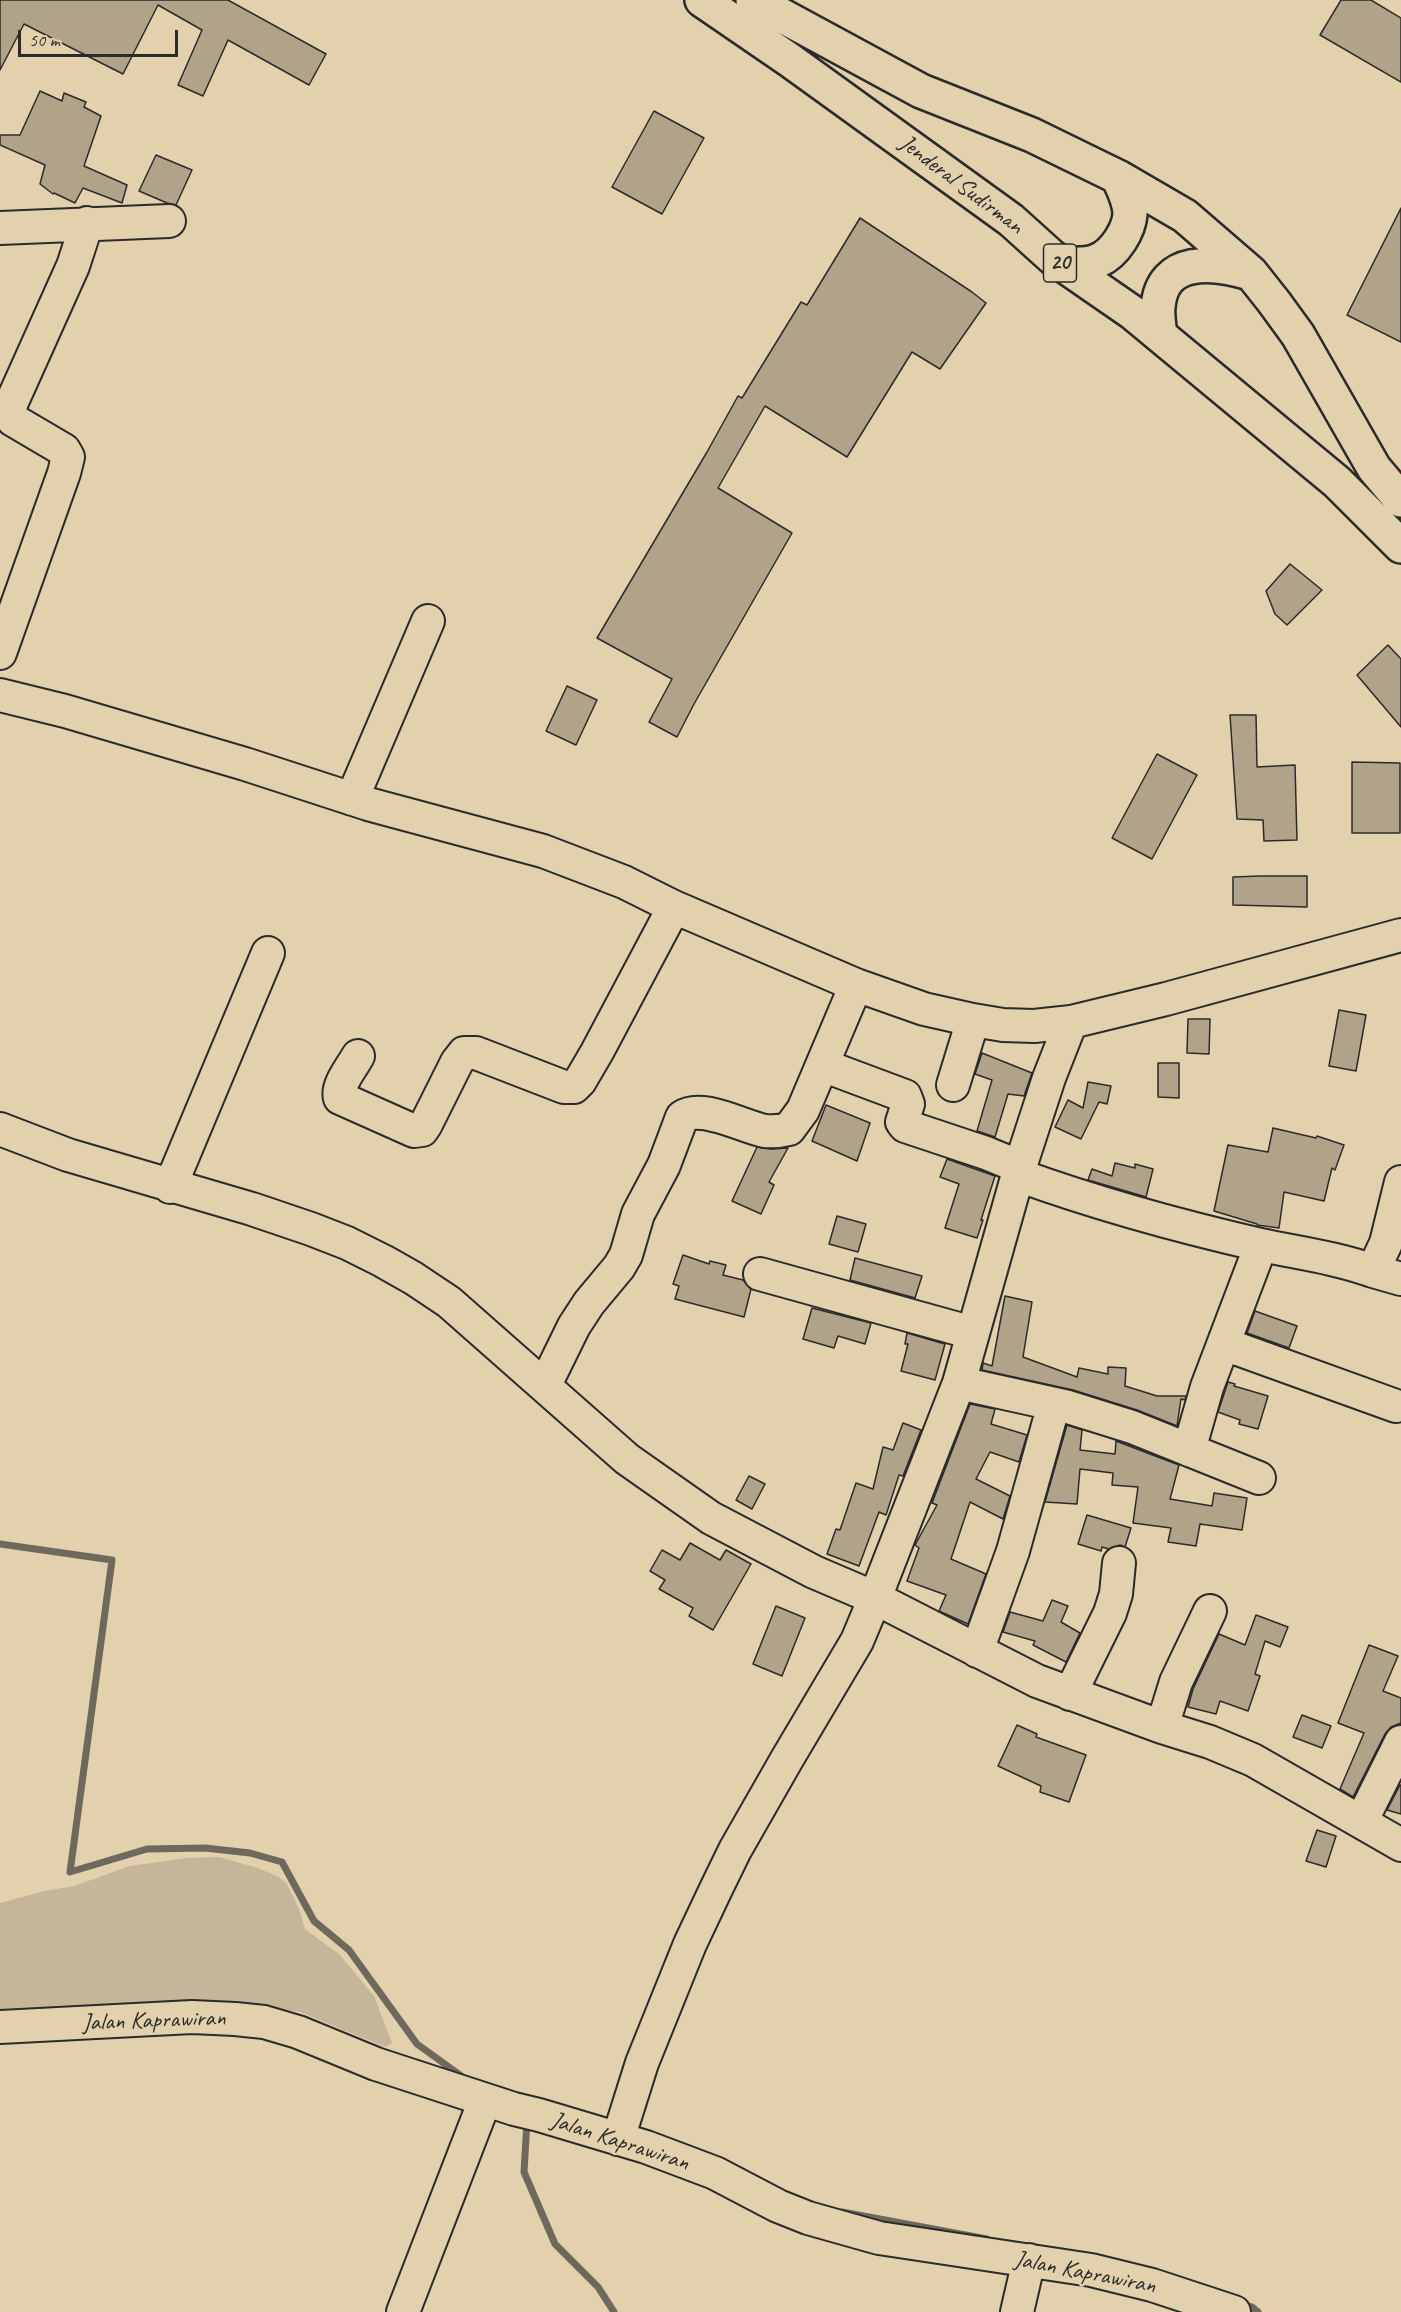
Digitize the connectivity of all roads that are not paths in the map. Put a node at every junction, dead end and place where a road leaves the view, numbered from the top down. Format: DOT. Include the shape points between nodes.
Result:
graph roads {
  1 [pos="702,0"];
  2 [pos="753,0"];
  3 [pos="1118,177"];
  4 [pos="169,221"];
  5 [pos="87,223"];
  6 [pos="0,228"];
  7 [pos="1062,264"];
  8 [pos="1251,273"];
  9 [pos="1160,335"];
  10 [pos="1401,500"];
  11 [pos="1401,546"];
  12 [pos="428,621"];
  13 [pos="0,653"];
  14 [pos="0,695"];
  15 [pos="351,799"];
  16 [pos="674,908"];
  17 [pos="1401,935"];
  18 [pos="268,953"];
  19 [pos="856,985"];
  20 [pos="973,1020"];
  21 [pos="1071,1022"];
  22 [pos="358,1056"];
  23 [pos="822,1065"];
  24 [pos="953,1085"];
  25 [pos="0,1129"];
  26 [pos="1019,1171"];
  27 [pos="1401,1182"];
  28 [pos="171,1187"];
  29 [pos="1261,1245"];
  30 [pos="760,1274"];
  31 [pos="1387,1275"];
  32 [pos="973,1333"];
  33 [pos="1224,1344"];
  34 [pos="958,1383"];
  35 [pos="545,1385"];
  36 [pos="1054,1404"];
  37 [pos="1396,1406"];
  38 [pos="1189,1450"];
  39 [pos="1259,1478"];
  40 [pos="1119,1563"];
  41 [pos="875,1598"];
  42 [pos="1210,1611"];
  43 [pos="977,1650"];
  44 [pos="1070,1694"];
  45 [pos="1162,1727"];
  46 [pos="1401,1742"];
  47 [pos="1361,1822"];
  48 [pos="1401,1845"];
  49 [pos="0,2028"];
  50 [pos="512,2108"];
  51 [pos="621,2132"];
  52 [pos="1029,2260"];
  53 [pos="403,2312"];
  54 [pos="1017,2312"];
  55 [pos="1234,2312"];
  1 -- 7 [label="highway, Jenderal Sudirman / 20" via="1011,220"];
  2 -- 3 [label="highway" via="921,91 1032,135"];
  3 -- 7 [label="highway" via="1130,212 1125,232 1099,260"];
  3 -- 8 [label="highway" via="1185,216"];
  4 -- 5 [label="street"];
  5 -- 6 [label="street"];
  5 -- 13 [label="street" via="73,266 11,404 13,420 64,450 67,462"];
  7 -- 9 [label="highway, Jenderal Sudirman / 20"];
  8 -- 9 [label="highway" via="1200,264 1171,275 1161,291 1157,309"];
  8 -- 10 [label="highway" via="1298,335 1374,468"];
  9 -- 11 [label="highway, Jenderal Sudirman / 20" via="1337,483"];
  12 -- 15 [label="street"];
  14 -- 15 [label="street" via="128,729"];
  15 -- 16 [label="street" via="543,851 624,882"];
  16 -- 19 [label="street"];
  16 -- 22 [label="street" via="597,1052 574,1087 564,1087 476,1053 464,1053 426,1124 422,1130 414,1131 340,1098 340,1088"];
  17 -- 21 [label="street"];
  18 -- 28 [label="street"];
  19 -- 20 [label="street" via="924,1009"];
  19 -- 23 [label="street"];
  20 -- 21 [label="street" via="1034,1026"];
  20 -- 24 [label="street"];
  21 -- 26 [label="street"];
  23 -- 26 [label="street" via="905,1096 905,1126 987,1153"];
  23 -- 35 [label="street" via="803,1110 789,1130 764,1131 696,1111 682,1117 664,1165 638,1214 626,1255 574,1326"];
  25 -- 28 [label="street"];
  26 -- 29 [label="street" via="1101,1204"];
  26 -- 32 [label="street"];
  27 -- 31 [label="street" via="1386,1244"];
  28 -- 35 [label="street" via="301,1226 383,1261 449,1302"];
  29 -- 31 [label="street" via="1309,1253"];
  29 -- 33 [label="street"];
  30 -- 32 [label="street"];
  32 -- 34 [label="street"];
  33 -- 37 [label="street"];
  33 -- 38 [label="street"];
  34 -- 36 [label="street"];
  34 -- 41 [label="street"];
  35 -- 41 [label="street" via="627,1459 711,1518 814,1572"];
  36 -- 38 [label="street" via="1132,1427"];
  36 -- 43 [label="street" via="1013,1551"];
  38 -- 39 [label="street"];
  40 -- 44 [label="street" via="1110,1613"];
  41 -- 43 [label="street"];
  41 -- 51 [label="street" via="857,1641 786,1759 716,1889 646,2052"];
  42 -- 45 [label="street" via="1176,1682"];
  43 -- 44 [label="street" via="1037,1682"];
  44 -- 45 [label="street"];
  45 -- 47 [label="street" via="1253,1760"];
  46 -- 47 [label="street"];
  47 -- 48 [label="street"];
  49 -- 50 [label="street, Jalan Kaprawiran" via="192,2017 264,2022"];
  50 -- 51 [label="street, Jalan Kaprawiran"];
  50 -- 53 [label="street"];
  51 -- 52 [label="street, Jalan Kaprawiran" via="808,2218 879,2238"];
  52 -- 54 [label="street"];
  52 -- 55 [label="street, Jalan Kaprawiran" via="1152,2285"];
}
